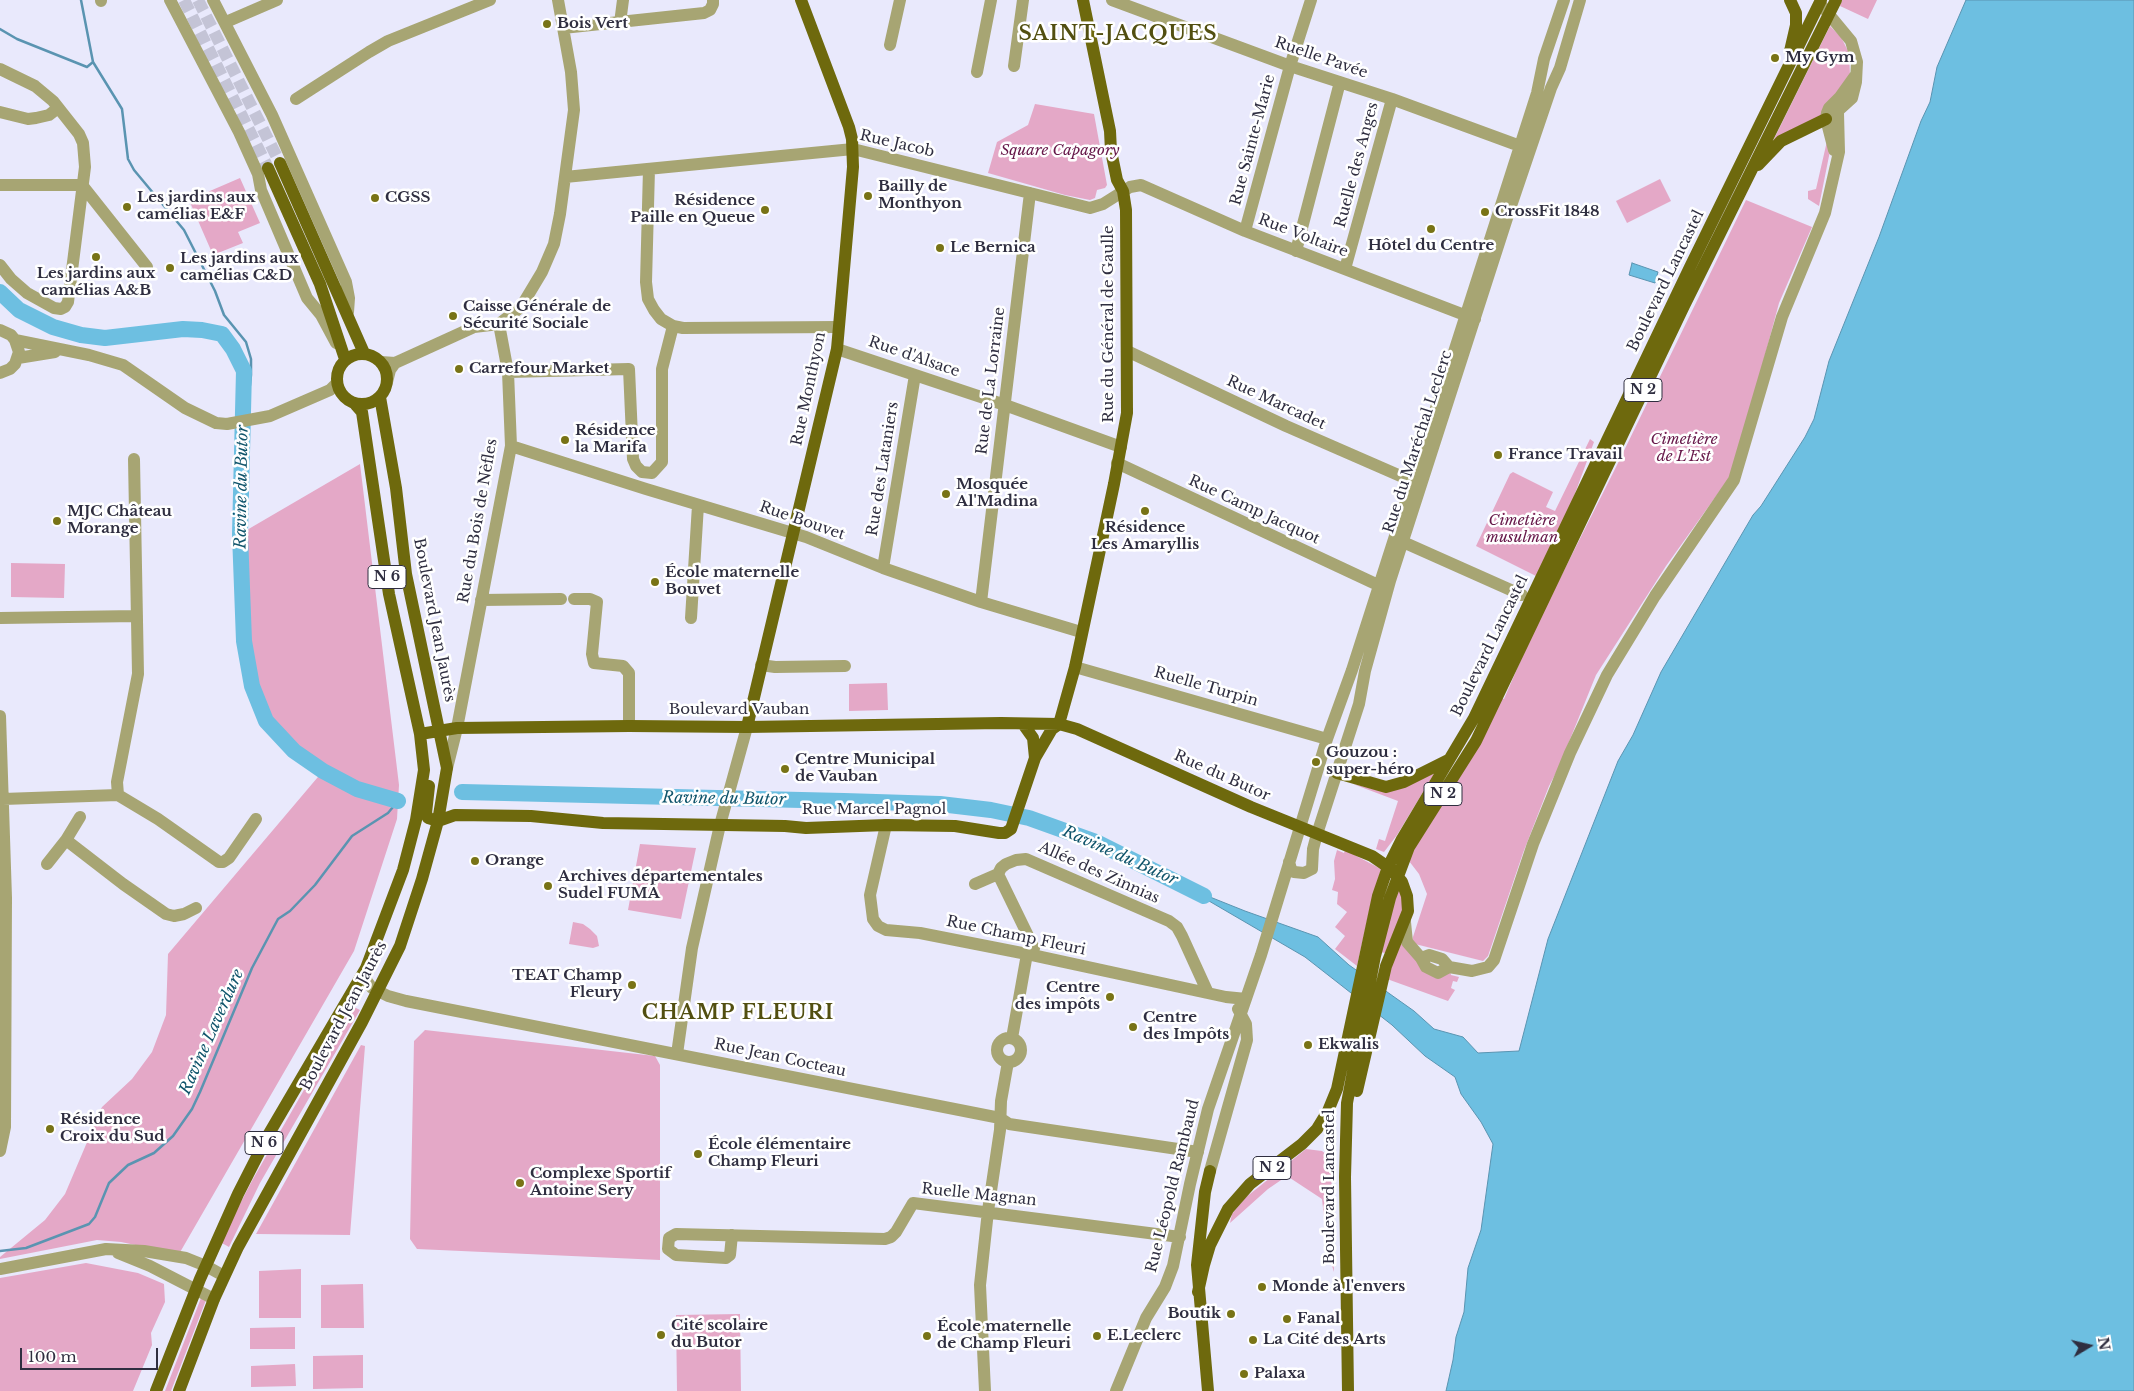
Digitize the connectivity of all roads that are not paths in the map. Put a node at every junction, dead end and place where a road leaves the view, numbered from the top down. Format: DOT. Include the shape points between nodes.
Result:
graph roads {
  1 [pos="170,0"];
  2 [pos="213,0"];
  3 [pos="277,0"];
  4 [pos="490,0"];
  5 [pos="558,0"];
  6 [pos="623,0"];
  7 [pos="713,0"];
  8 [pos="801,0"];
  9 [pos="900,0"];
  10 [pos="991,0"];
  11 [pos="1023,0"];
  12 [pos="1084,0"];
  13 [pos="1112,0"];
  14 [pos="1310,0"];
  15 [pos="1564,0"];
  16 [pos="1580,0"];
  17 [pos="1790,0"];
  18 [pos="1816,0"];
  19 [pos="1821,0"];
  20 [pos="1835,1"];
  21 [pos="226,22"];
  22 [pos="620,22"];
  23 [pos="563,28"];
  24 [pos="890,45"];
  25 [pos="1014,66"];
  26 [pos="1290,66"];
  27 [pos="0,69"];
  28 [pos="977,72"];
  29 [pos="1340,82"];
  30 [pos="296,99"];
  31 [pos="1392,99"];
  32 [pos="58,108"];
  33 [pos="0,112"];
  34 [pos="1832,116"];
  35 [pos="1806,129"];
  36 [pos="1832,140"];
  37 [pos="1520,146"];
  38 [pos="853,149"];
  39 [pos="1836,161"];
  40 [pos="649,169"];
  41 [pos="1745,171"];
  42 [pos="565,177"];
  43 [pos="0,185"];
  44 [pos="82,185"];
  45 [pos="1122,191"];
  46 [pos="1030,193"];
  47 [pos="1245,231"];
  48 [pos="1296,250"];
  49 [pos="0,264"];
  50 [pos="147,267"];
  51 [pos="1345,269"];
  52 [pos="348,312"];
  53 [pos="1470,317"];
  54 [pos="499,324"];
  55 [pos="673,326"];
  56 [pos="838,326"];
  57 [pos="0,330"];
  58 [pos="16,340"];
  59 [pos="837,349"];
  60 [pos="62,350"];
  61 [pos="1127,351"];
  62 [pos="364,353"];
  63 [pos="18,358"];
  64 [pos="345,359"];
  65 [pos="381,362"];
  66 [pos="395,363"];
  67 [pos="508,372"];
  68 [pos="915,375"];
  69 [pos="1,377"];
  70 [pos="387,382"];
  71 [pos="336,388"];
  72 [pos="380,397"];
  73 [pos="355,404"];
  74 [pos="1005,405"];
  75 [pos="512,446"];
  76 [pos="1121,447"];
  77 [pos="134,459"];
  78 [pos="1117,463"];
  79 [pos="1412,481"];
  80 [pos="698,505"];
  81 [pos="793,533"];
  82 [pos="1403,542"];
  83 [pos="883,568"];
  84 [pos="1378,585"];
  85 [pos="1522,595"];
  86 [pos="561,599"];
  87 [pos="574,599"];
  88 [pos="480,600"];
  89 [pos="981,602"];
  90 [pos="137,616"];
  91 [pos="0,618"];
  92 [pos="691,618"];
  93 [pos="1081,632"];
  94 [pos="760,664"];
  95 [pos="845,666"];
  96 [pos="1075,667"];
  97 [pos="0,716"];
  98 [pos="1023,724"];
  99 [pos="1058,724"];
  100 [pos="630,726"];
  101 [pos="457,728"];
  102 [pos="747,728"];
  103 [pos="439,731"];
  104 [pos="420,734"];
  105 [pos="1328,739"];
  106 [pos="1035,758"];
  107 [pos="1450,758"];
  108 [pos="446,768"];
  109 [pos="424,770"];
  110 [pos="1318,773"];
  111 [pos="1337,773"];
  112 [pos="118,795"];
  113 [pos="3,800"];
  114 [pos="2,813"];
  115 [pos="80,817"];
  116 [pos="256,819"];
  117 [pos="438,821"];
  118 [pos="721,821"];
  119 [pos="886,824"];
  120 [pos="872,825"];
  121 [pos="1301,828"];
  122 [pos="1011,829"];
  123 [pos="1317,834"];
  124 [pos="66,840"];
  125 [pos="1406,843"];
  126 [pos="880,849"];
  127 [pos="1289,862"];
  128 [pos="47,864"];
  129 [pos="998,874"];
  130 [pos="975,884"];
  131 [pos="1279,897"];
  132 [pos="1384,897"];
  133 [pos="196,908"];
  134 [pos="1405,922"];
  135 [pos="1030,954"];
  136 [pos="362,976"];
  137 [pos="378,991"];
  138 [pos="1208,993"];
  139 [pos="1226,997"];
  140 [pos="1246,998"];
  141 [pos="1240,1013"];
  142 [pos="2,1039"];
  143 [pos="1356,1050"];
  144 [pos="677,1054"];
  145 [pos="1000,1118"];
  146 [pos="0,1148"];
  147 [pos="1198,1152"];
  148 [pos="1210,1171"];
  149 [pos="988,1211"];
  150 [pos="732,1236"];
  151 [pos="1180,1237"];
  152 [pos="106,1249"];
  153 [pos="206,1266"];
  154 [pos="0,1269"];
  155 [pos="224,1276"];
  156 [pos="195,1291"];
  157 [pos="1198,1292"];
  158 [pos="214,1299"];
  159 [pos="156,1391"];
  160 [pos="179,1391"];
  161 [pos="985,1391"];
  162 [pos="1116,1391"];
  163 [pos="1208,1391"];
  164 [pos="1348,1391"];
  1 -- 64 [label="street" via="240,132 307,298 321,315"];
  2 -- 21 [label="street"];
  3 -- 21 [label="street"];
  4 -- 30 [label="street" via="388,42"];
  5 -- 23 [label="street"];
  6 -- 22 [label="street"];
  7 -- 22 [label="street" via="710,10 704,13"];
  8 -- 38 [label="main road, Rue Monthyon" via="841,104"];
  9 -- 24 [label="street"];
  10 -- 28 [label="street"];
  11 -- 25 [label="street"];
  12 -- 45 [label="main road, Rue du Général de Gaulle"];
  13 -- 26 [label="street, Ruelle Pavée"];
  14 -- 26 [label="street, Rue Sainte-Marie"];
  15 -- 37 [label="street, Rue du Maréchal Leclerc"];
  16 -- 53 [label="street, Rue du Maréchal Leclerc" via="1560,68"];
  17 -- 41 [label="main road" via="1796,13 1792,46 1750,133"];
  18 -- 34 [label="street" via="1850,41 1856,54 1856,74 1829,108"];
  19 -- 41 [label="main road, Boulevard Lancastel / N 2"];
  20 -- 41 [label="main road, N 2"];
  21 -- 52 [label="street" via="272,114 346,282"];
  22 -- 23 [label="street"];
  23 -- 42 [label="street" via="574,110"];
  26 -- 29 [label="street, Ruelle Pavée"];
  26 -- 47 [label="street, Rue Sainte-Marie"];
  27 -- 32 [label="street" via="35,86"];
  29 -- 31 [label="street, Ruelle Pavée"];
  29 -- 48 [label="street"];
  31 -- 37 [label="street, Ruelle Pavée"];
  31 -- 51 [label="street, Ruelle des Anges"];
  32 -- 33 [label="street" via="49,115 28,119"];
  32 -- 44 [label="street" via="75,127 83,143 85,166"];
  34 -- 35 [label="main road"];
  34 -- 36 [label="street"];
  34 -- 39 [label="street" via="1840,152"];
  35 -- 36 [label="street" via="1824,132"];
  35 -- 41 [label="main road" via="1781,141"];
  36 -- 39 [label="street"];
  37 -- 53 [label="street, Rue du Maréchal Leclerc"];
  38 -- 40 [label="street, Rue Jacob"];
  38 -- 46 [label="street, Rue Jacob"];
  38 -- 56 [label="main road, Rue Monthyon"];
  39 -- 134 [label="street" via="1826,213 1782,316 1734,480 1655,596 1607,675 1570,753 1533,844 1494,960 1481,970 1472,972 1449,967 1438,972 1426,968 1407,942"];
  40 -- 42 [label="street, Rue Jacob"];
  40 -- 55 [label="street" via="648,299 661,319"];
  41 -- 107 [label="main road, Boulevard Lancastel / N 2" via="1690,266 1474,718"];
  41 -- 125 [label="main road, Boulevard Lancastel / N 2" via="1476,742"];
  42 -- 54 [label="street" via="549,257 521,307"];
  43 -- 44 [label="street"];
  44 -- 49 [label="street" via="68,302 61,309 46,305 26,293"];
  44 -- 50 [label="street"];
  45 -- 46 [label="street, Rue Jacob" via="1103,204 1090,208"];
  45 -- 47 [label="street, Rue Voltaire" via="1146,186"];
  45 -- 61 [label="main road, Rue du Général de Gaulle" via="1126,210"];
  46 -- 74 [label="street, Rue de La Lorraine"];
  47 -- 48 [label="street, Rue Voltaire"];
  48 -- 51 [label="street, Rue Voltaire"];
  51 -- 53 [label="street, Rue Voltaire"];
  52 -- 62 [label="main road"];
  52 -- 64 [label="main road" via="274,165"];
  53 -- 79 [label="street, Rue du Maréchal Leclerc"];
  53 -- 82 [label="street, Rue du Maréchal Leclerc"];
  54 -- 66 [label="street" via="474,327"];
  54 -- 67 [label="street, Rue du Bois de Nèfles"];
  55 -- 56 [label="street"];
  55 -- 67 [label="street" via="662,369 662,462 652,473 642,472 633,459 629,369"];
  56 -- 59 [label="main road, Rue Monthyon"];
  57 -- 58 [label="street"];
  58 -- 60 [label="street"];
  58 -- 63 [label="street"];
  59 -- 68 [label="street, Rue d'Alsace"];
  59 -- 81 [label="main road, Rue Monthyon"];
  60 -- 63 [label="street"];
  60 -- 71 [label="street" via="123,365 185,408 203,418 226,424 260,420"];
  61 -- 76 [label="main road, Rue du Général de Gaulle" via="1127,413"];
  61 -- 79 [label="street, Rue Marcadet"];
  62 -- 64 [label="main road"];
  62 -- 65 [label="main road"];
  63 -- 69 [label="street"];
  64 -- 71 [label="main road" via="337,373"];
  65 -- 66 [label="street"];
  65 -- 70 [label="main road"];
  66 -- 70 [label="street"];
  67 -- 75 [label="street, Rue du Bois de Nèfles"];
  68 -- 74 [label="street, Rue d'Alsace"];
  68 -- 83 [label="street, Rue des Lataniers"];
  70 -- 72 [label="main road"];
  71 -- 73 [label="main road, Boulevard Jean Jaurès / N 6"];
  72 -- 73 [label="main road" via="369,404"];
  72 -- 103 [label="main road, Boulevard Jean Jaurès / N 6" via="396,488 406,574"];
  73 -- 104 [label="main road, Boulevard Jean Jaurès / N 6" via="362,412 389,594"];
  74 -- 76 [label="street, Rue d'Alsace"];
  74 -- 89 [label="street, Rue de La Lorraine"];
  75 -- 80 [label="street, Rue Bouvet"];
  75 -- 88 [label="street, Rue du Bois de Nèfles"];
  76 -- 78 [label="main road, Rue du Général de Gaulle"];
  77 -- 90 [label="street"];
  78 -- 84 [label="street, Rue Camp Jacquot"];
  78 -- 93 [label="main road, Rue du Général de Gaulle"];
  79 -- 84 [label="street, Rue du Maréchal Leclerc"];
  80 -- 81 [label="street, Rue Bouvet"];
  80 -- 92 [label="street"];
  81 -- 83 [label="street, Rue Bouvet"];
  81 -- 94 [label="main road, Rue Monthyon"];
  82 -- 85 [label="street"];
  82 -- 111 [label="street, Rue du Maréchal Leclerc"];
  83 -- 89 [label="street, Rue Bouvet"];
  84 -- 105 [label="street, Rue du Maréchal Leclerc"];
  86 -- 88 [label="street"];
  87 -- 100 [label="street" via="597,602 594,663 623,666 629,673"];
  88 -- 101 [label="street, Rue du Bois de Nèfles"];
  89 -- 93 [label="street, Rue Bouvet"];
  90 -- 91 [label="street"];
  90 -- 112 [label="street" via="138,674 117,782"];
  93 -- 96 [label="main road, Rue du Général de Gaulle"];
  94 -- 95 [label="street" via="775,667"];
  94 -- 102 [label="main road, Rue Monthyon"];
  96 -- 99 [label="main road, Rue du Général de Gaulle"];
  96 -- 105 [label="street, Ruelle Turpin"];
  97 -- 113 [label="street"];
  98 -- 99 [label="main road, Boulevard Vauban"];
  98 -- 102 [label="main road, Boulevard Vauban"];
  98 -- 106 [label="main road, Rue du Général de Gaulle" via="1033,738"];
  99 -- 106 [label="main road, Rue du Général de Gaulle"];
  99 -- 121 [label="main road, Rue du Butor" via="1077,729"];
  100 -- 101 [label="main road, Boulevard Vauban"];
  100 -- 102 [label="main road, Boulevard Vauban"];
  101 -- 103 [label="main road, Boulevard Vauban"];
  101 -- 108 [label="street, Rue du Bois de Nèfles"];
  102 -- 118 [label="street"];
  103 -- 104 [label="main road, Boulevard Vauban"];
  103 -- 108 [label="main road, Boulevard Jean Jaurès / N 6"];
  104 -- 109 [label="main road, Boulevard Jean Jaurès / N 6"];
  105 -- 110 [label="street, Rue du Maréchal Leclerc"];
  106 -- 122 [label="main road, Rue du Général de Gaulle"];
  107 -- 111 [label="main road" via="1404,782 1386,787"];
  107 -- 125 [label="main road, Boulevard Lancastel / N 2"];
  108 -- 117 [label="main road, Boulevard Jean Jaurès / N 6"];
  109 -- 117 [label="main road" via="429,783 426,813 428,818"];
  109 -- 136 [label="main road, Boulevard Jean Jaurès / N 6" via="403,870"];
  110 -- 111 [label="street"];
  110 -- 121 [label="street, Rue du Maréchal Leclerc"];
  111 -- 123 [label="street, Rue du Maréchal Leclerc"];
  112 -- 113 [label="street"];
  112 -- 116 [label="street" via="219,862 229,858"];
  113 -- 114 [label="street"];
  114 -- 142 [label="street" via="6,898"];
  115 -- 124 [label="street"];
  117 -- 118 [label="main road, Rue Marcel Pagnol" via="455,815 531,816 603,823"];
  117 -- 137 [label="main road, Boulevard Jean Jaurès / N 6" via="400,946"];
  118 -- 120 [label="main road, Rue Marcel Pagnol" via="806,828"];
  118 -- 144 [label="street" via="692,948"];
  119 -- 120 [label="main road, Rue Marcel Pagnol"];
  119 -- 122 [label="main road, Rue Marcel Pagnol" via="955,826 999,833"];
  119 -- 126 [label="street, Rue Champ Fleuri"];
  120 -- 126 [label="street"];
  121 -- 123 [label="main road, Rue du Butor"];
  121 -- 127 [label="street, Rue du Maréchal Leclerc"];
  123 -- 127 [label="street, Rue du Maréchal Leclerc" via="1312,869 1308,873 1294,872"];
  123 -- 134 [label="main road, Rue du Butor" via="1372,856 1391,869 1402,882 1407,896"];
  124 -- 128 [label="street"];
  124 -- 133 [label="street" via="166,914 174,916"];
  125 -- 132 [label="main road, Boulevard Lancastel / N 2" via="1388,867"];
  126 -- 135 [label="street, Rue Champ Fleuri" via="870,895 873,919 878,926"];
  127 -- 131 [label="street, Rue du Maréchal Leclerc"];
  129 -- 130 [label="street, Allée des Zinnias"];
  129 -- 135 [label="street" via="1034,948"];
  129 -- 138 [label="street, Allée des Zinnias" via="1006,864 1026,859 1169,921 1182,936"];
  131 -- 140 [label="street, Rue Léopold Rambaud"];
  132 -- 143 [label="main road, Boulevard Lancastel / N 2"];
  132 -- 143 [label="main road, Boulevard Lancastel / N 2" via="1362,967"];
  134 -- 143 [label="main road, Rue du Butor"];
  135 -- 138 [label="street, Rue Champ Fleuri"];
  135 -- 145 [label="street" via="1012,1038 1020,1043 1021,1053 1008,1062"];
  136 -- 137 [label="street, Rue Jean Cocteau"];
  136 -- 153 [label="main road, Boulevard Jean Jaurès / N 6" via="267,1138"];
  137 -- 144 [label="street, Rue Jean Cocteau" via="406,1000"];
  137 -- 155 [label="main road, Boulevard Jean Jaurès / N 6" via="266,1193"];
  138 -- 139 [label="street, Rue Champ Fleuri"];
  139 -- 140 [label="street, Rue Champ Fleuri"];
  139 -- 141 [label="street"];
  140 -- 141 [label="street, Rue Léopold Rambaud"];
  141 -- 147 [label="street, Rue Léopold Rambaud" via="1208,1109"];
  141 -- 148 [label="street" via="1246,1024 1247,1040"];
  142 -- 146 [label="street" via="5,1127"];
  143 -- 157 [label="main road, Boulevard Lancastel / N 2" via="1317,1129 1250,1184 1228,1210 1210,1245"];
  143 -- 164 [label="main road, Boulevard Lancastel" via="1356,1094 1345,1177"];
  144 -- 145 [label="street, Rue Jean Cocteau"];
  145 -- 147 [label="street, Rue Jean Cocteau" via="1009,1124"];
  145 -- 149 [label="street"];
  147 -- 151 [label="street, Rue Léopold Rambaud"];
  148 -- 157 [label="main road" via="1199,1233"];
  149 -- 150 [label="street, Ruelle Magnan" via="913,1203 896,1232 885,1239"];
  149 -- 151 [label="street, Ruelle Magnan"];
  149 -- 161 [label="street" via="980,1285"];
  150 -- 150 [label="street, Ruelle Magnan" via="676,1234 669,1238 668,1249 676,1255 726,1258 730,1255"];
  151 -- 162 [label="street, Rue Léopold Rambaud" via="1169,1278 1146,1318"];
  152 -- 153 [label="street" via="186,1258"];
  152 -- 154 [label="street"];
  152 -- 156 [label="street" via="150,1266"];
  153 -- 155 [label="street"];
  153 -- 156 [label="main road, Boulevard Jean Jaurès / N 6"];
  155 -- 158 [label="main road, Boulevard Jean Jaurès / N 6"];
  156 -- 158 [label="street"];
  156 -- 159 [label="main road, Boulevard Jean Jaurès / N 6"];
  157 -- 163 [label="main road, N 2"];
  158 -- 160 [label="main road, Boulevard Jean Jaurès / N 6"];
}
